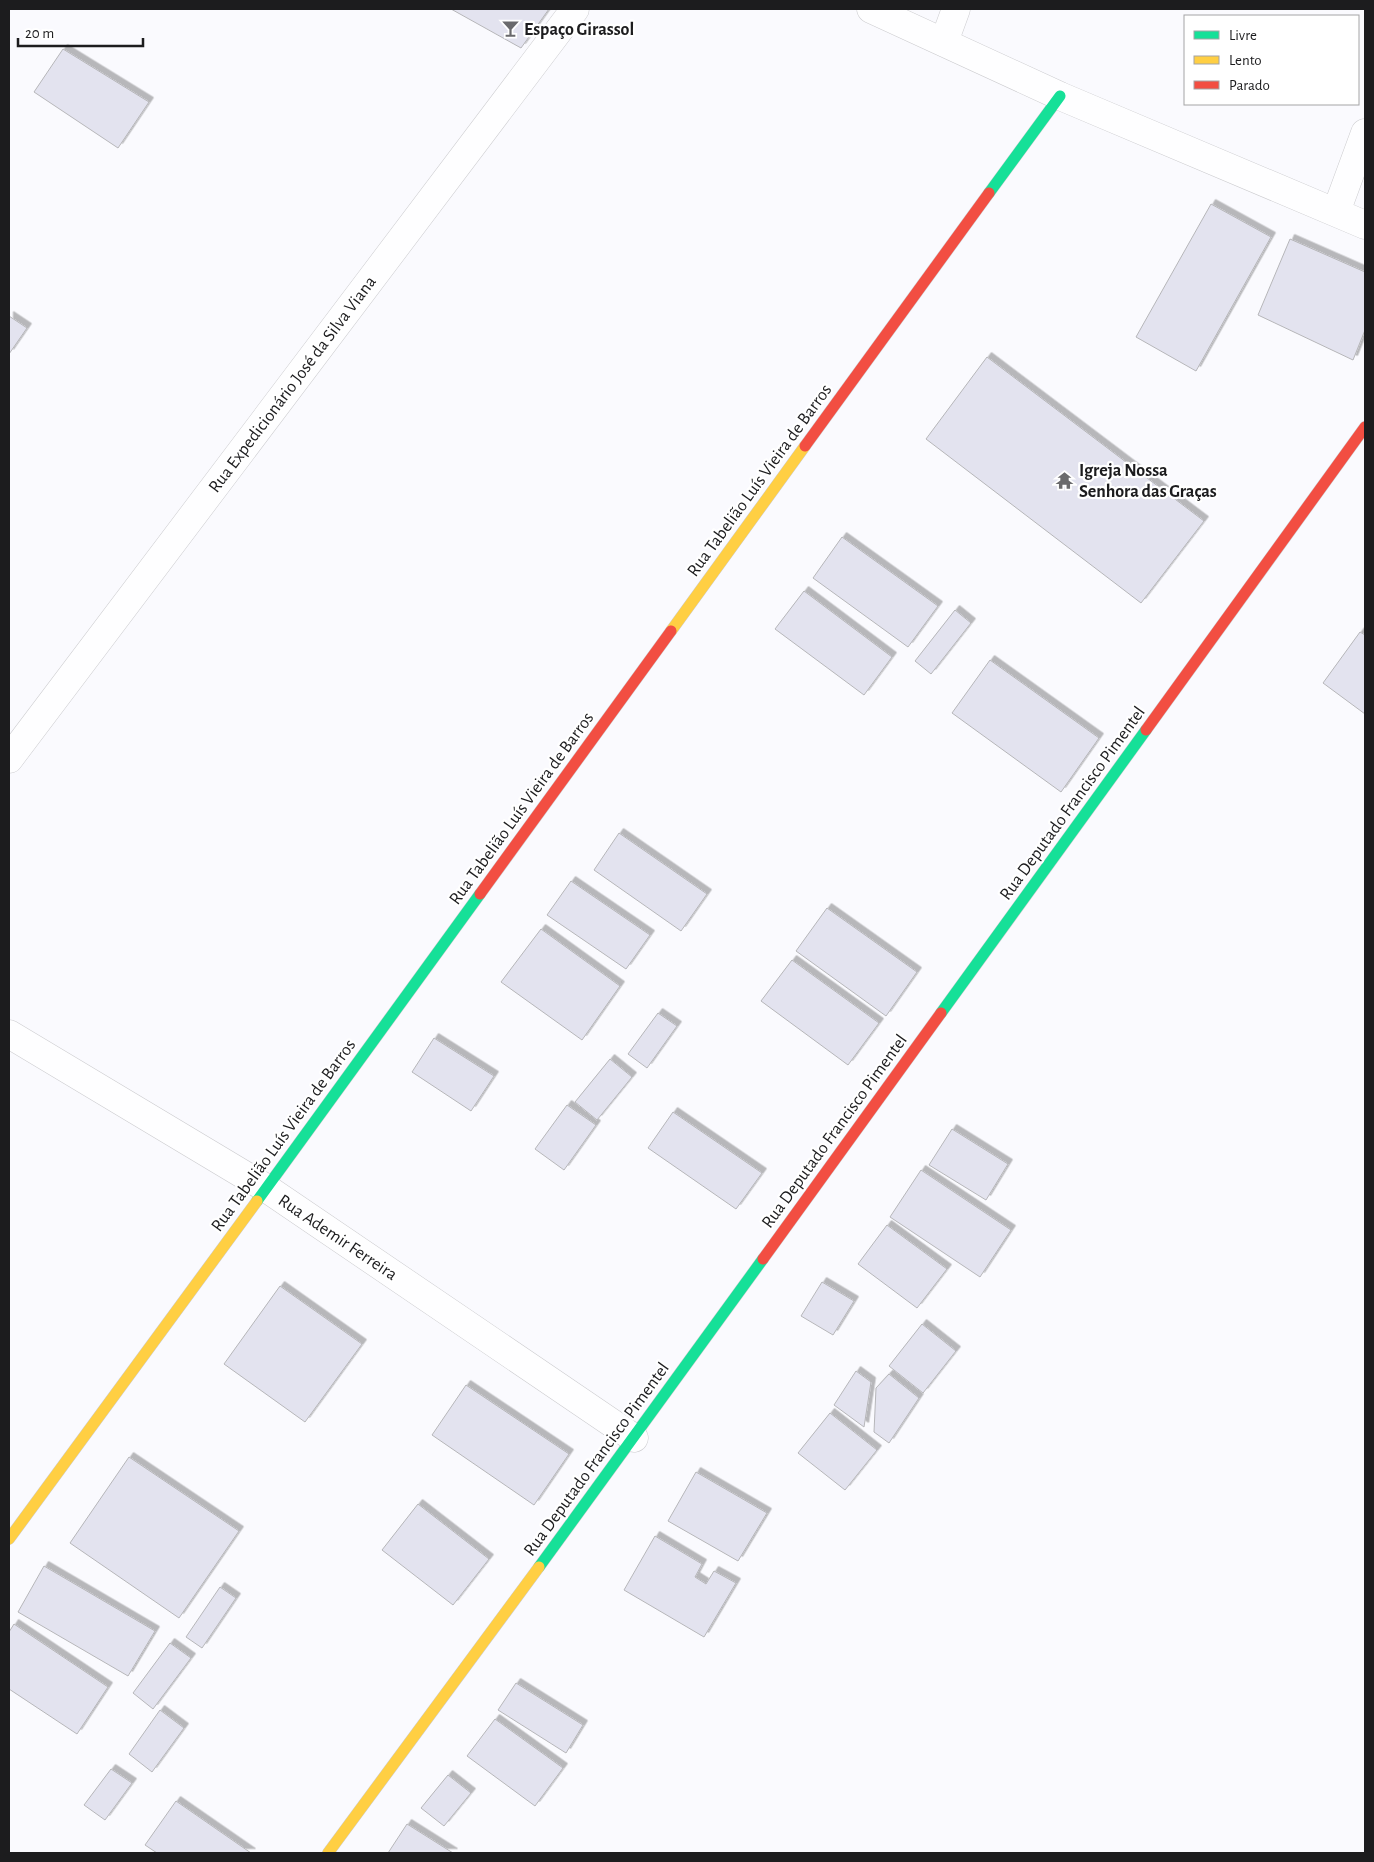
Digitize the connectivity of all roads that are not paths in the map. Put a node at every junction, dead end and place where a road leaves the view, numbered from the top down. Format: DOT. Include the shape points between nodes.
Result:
graph roads {
  1 [pos="575,9"];
  2 [pos="871,9"];
  3 [pos="956,9"];
  4 [pos="944,42"];
  5 [pos="1060,96"];
  6 [pos="1365,133"];
  7 [pos="1336,212"];
  8 [pos="1365,226"];
  9 [pos="1365,427"];
  10 [pos="9,758"];
  11 [pos="9,1034"];
  12 [pos="266,1188"];
  13 [pos="634,1438"];
  14 [pos="9,1539"];
  15 [pos="328,1853"];
  1 -- 10 [label="street, Rua Expedicionário José da Silva Viana"];
  2 -- 4 [label="street"];
  3 -- 4 [label="street"];
  4 -- 5 [label="street"];
  5 -- 7 [label="street"];
  5 -- 12 [label="street, Rua Tabelião Luís Vieira de Barros"];
  6 -- 7 [label="street"];
  7 -- 8 [label="street"];
  9 -- 13 [label="street, Rua Deputado Francisco Pimentel"];
  11 -- 12 [label="street, Rua Ademir Ferreira"];
  12 -- 13 [label="street, Rua Ademir Ferreira"];
  12 -- 14 [label="street, Rua Tabelião Luís Vieira de Barros"];
  13 -- 15 [label="street, Rua Deputado Francisco Pimentel"];
}
